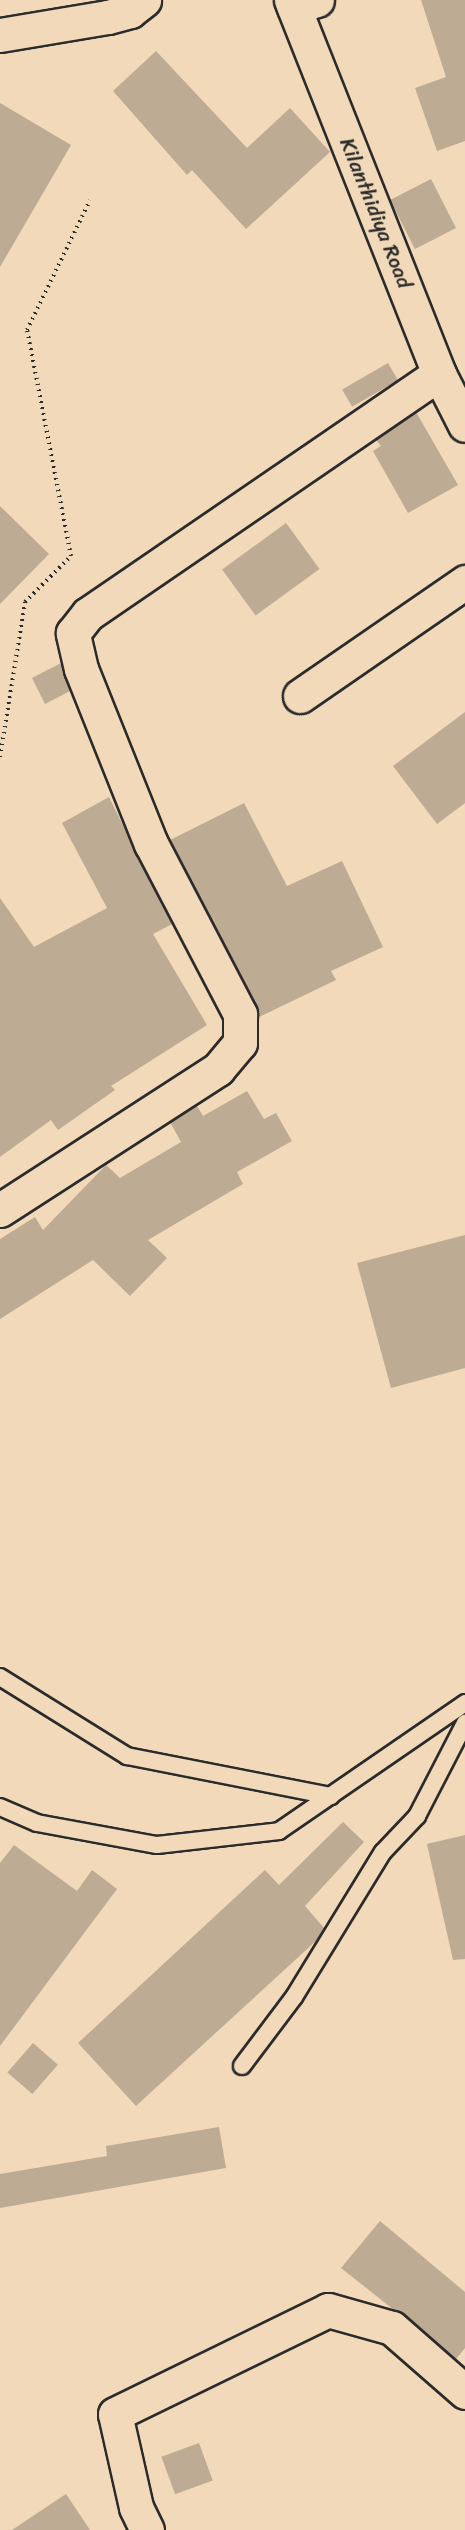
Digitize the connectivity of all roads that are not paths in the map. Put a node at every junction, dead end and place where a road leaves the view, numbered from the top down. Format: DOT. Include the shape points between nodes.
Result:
graph roads {
  1 [pos="144,0"];
  2 [pos="301,2"];
  3 [pos="0,35"];
  4 [pos="440,374"];
  5 [pos="465,425"];
  6 [pos="465,582"];
  7 [pos="300,696"];
  8 [pos="0,1210"];
  9 [pos="0,1677"];
  10 [pos="465,1703"];
  11 [pos="465,1723"];
  12 [pos="331,1796"];
  13 [pos="0,1808"];
  14 [pos="242,2066"];
  15 [pos="465,2392"];
  16 [pos="147,2530"];
  1 -- 3 [label="street" via="130,11 108,17"];
  2 -- 4 [label="street, Kilanthidiya Road"];
  4 -- 5 [label="street, Kilanthidiya Road"];
  4 -- 8 [label="street" via="88,614 74,633 81,669 151,844 240,1014 240,1043 218,1069"];
  6 -- 7 [label="street"];
  9 -- 12 [label="lane" via="127,1756"];
  10 -- 12 [label="lane"];
  11 -- 14 [label="lane" via="417,1816 383,1852 294,1997"];
  12 -- 13 [label="lane" via="279,1831 157,1845 37,1823"];
  15 -- 16 [label="street" via="392,2328 328,2310 115,2414 136,2507"];
}
